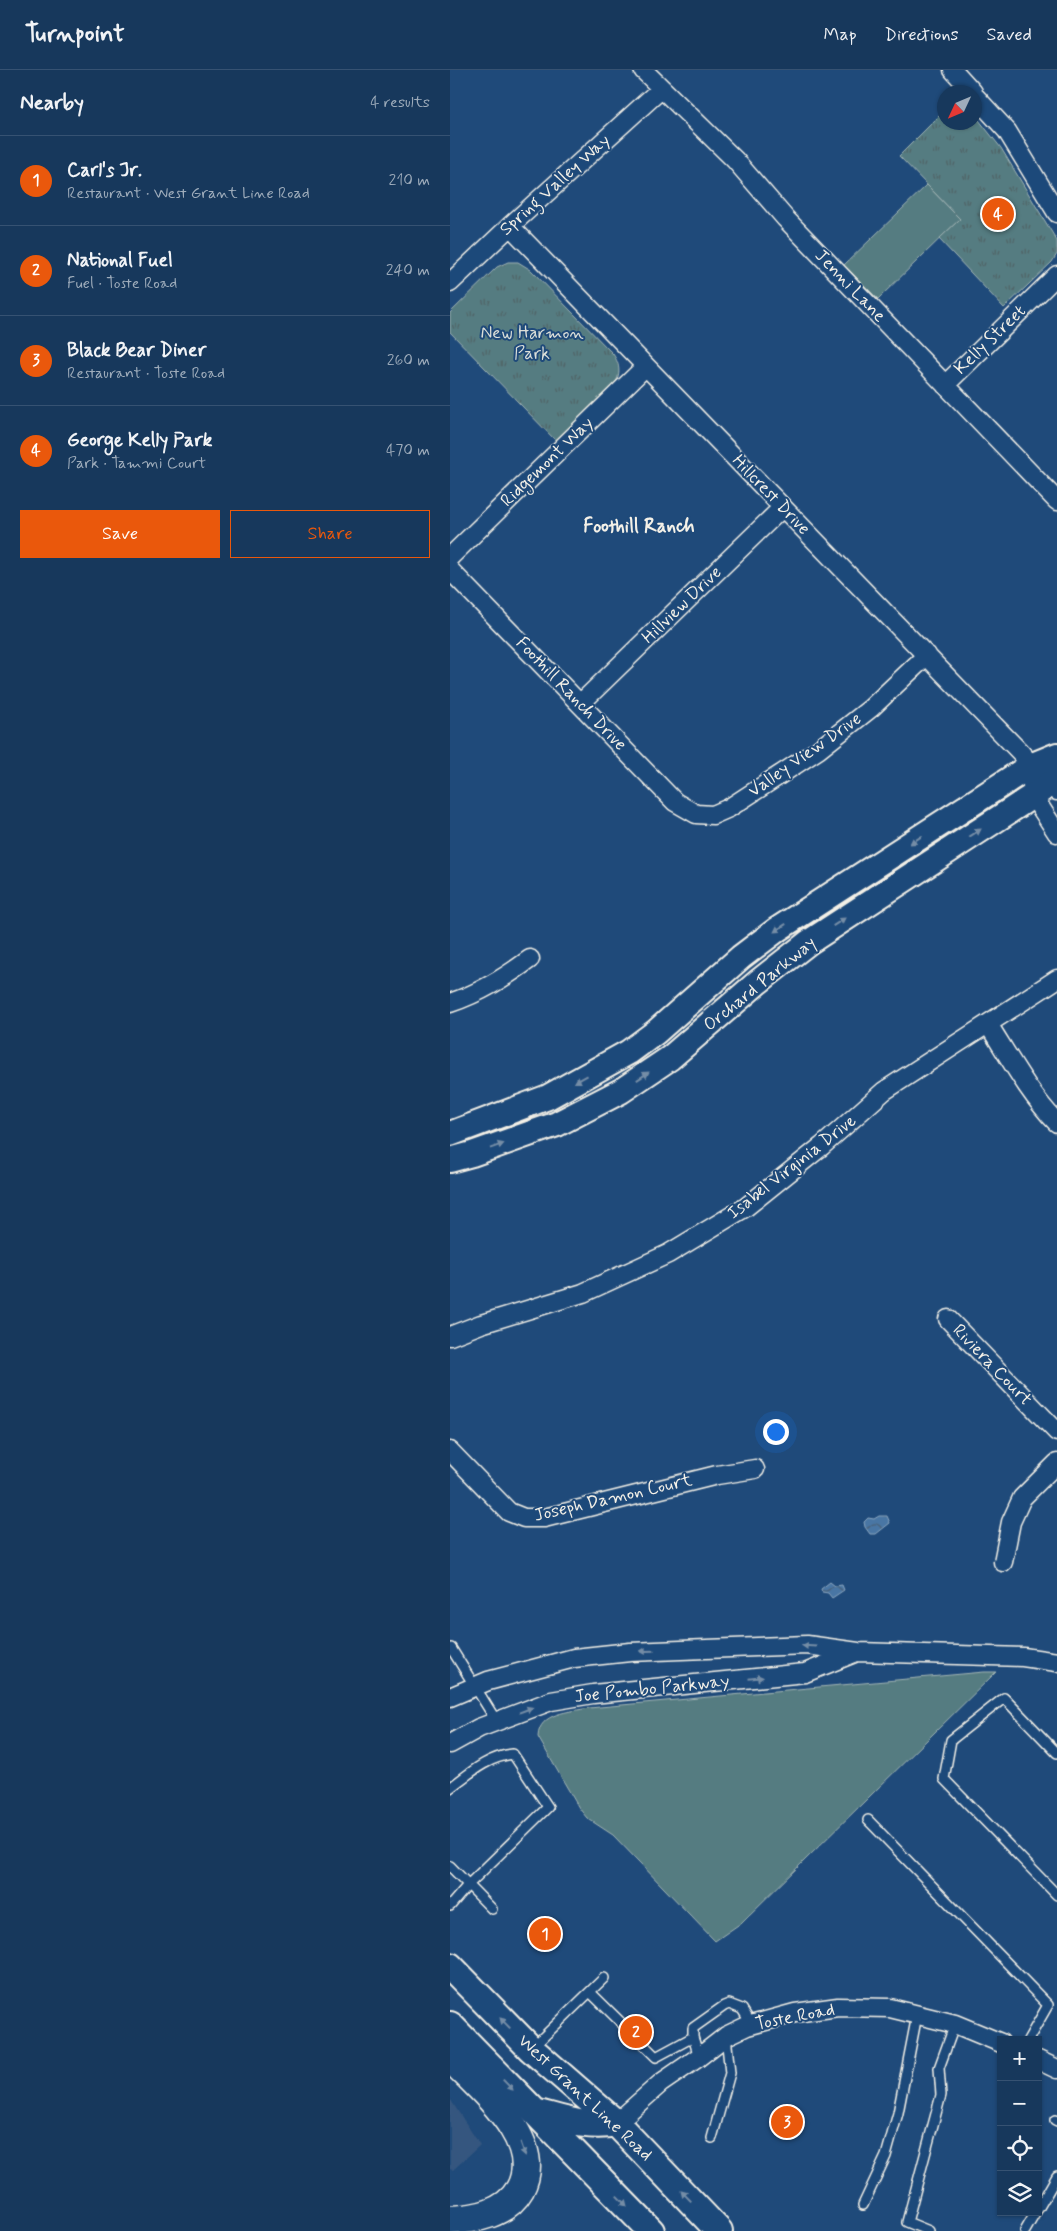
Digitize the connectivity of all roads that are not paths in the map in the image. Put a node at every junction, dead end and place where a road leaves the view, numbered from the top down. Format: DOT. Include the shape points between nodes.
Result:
graph roads {
  1 [pos="643,70"];
  2 [pos="953,70"];
  3 [pos="966,85"];
  4 [pos="661,89"];
  5 [pos="982,103"];
  6 [pos="1057,213"];
  7 [pos="510,226"];
  8 [pos="1057,275"];
  9 [pos="450,283"];
  10 [pos="645,367"];
  11 [pos="945,384"];
  12 [pos="1057,501"];
  13 [pos="783,507"];
  14 [pos="450,557"];
  15 [pos="450,570"];
  16 [pos="927,655"];
  17 [pos="581,702"];
  18 [pos="1057,755"];
  19 [pos="1030,766"];
  20 [pos="1050,788"];
  21 [pos="696,814"];
  22 [pos="1057,833"];
  23 [pos="530,959"];
  24 [pos="1057,980"];
  25 [pos="450,1002"];
  26 [pos="988,1024"];
  27 [pos="1057,1123"];
  28 [pos="450,1134"];
  29 [pos="450,1160"];
  30 [pos="948,1319"];
  31 [pos="450,1336"];
  32 [pos="1057,1432"];
  33 [pos="450,1451"];
  34 [pos="1057,1463"];
  35 [pos="756,1469"];
  36 [pos="1003,1562"];
  37 [pos="450,1649"];
  38 [pos="858,1652"];
  39 [pos="1057,1662"];
  40 [pos="476,1686"];
  41 [pos="450,1697"];
  42 [pos="497,1722"];
  43 [pos="450,1744"];
  44 [pos="1057,1753"];
  45 [pos="450,1788"];
  46 [pos="868,1820"];
  47 [pos="450,1866"];
  48 [pos="468,1884"];
  49 [pos="1057,1896"];
  50 [pos="450,1906"];
  51 [pos="492,1909"];
  52 [pos="450,1966"];
  53 [pos="604,1978"];
  54 [pos="590,1992"];
  55 [pos="917,2015"];
  56 [pos="954,2024"];
  57 [pos="450,2025"];
  58 [pos="747,2026"];
  59 [pos="726,2036"];
  60 [pos="1030,2036"];
  61 [pos="693,2037"];
  62 [pos="997,2041"];
  63 [pos="531,2049"];
  64 [pos="450,2057"];
  65 [pos="699,2057"];
  66 [pos="1042,2062"];
  67 [pos="1057,2069"];
  68 [pos="534,2112"];
  69 [pos="616,2123"];
  70 [pos="712,2138"];
  71 [pos="1057,2176"];
  72 [pos="1042,2202"];
  73 [pos="863,2205"];
  74 [pos="1034,2216"];
  75 [pos="450,2220"];
  76 [pos="450,2227"];
  77 [pos="464,2231"];
  78 [pos="651,2231"];
  79 [pos="719,2231"];
  80 [pos="929,2231"];
  81 [pos="1025,2231"];
  1 -- 4 [label="street, Jenni Lane"];
  2 -- 3 [label="street"];
  4 -- 7 [label="street, Spring Valley Way"];
  4 -- 11 [label="street, Jenni Lane" via="735,160 785,218"];
  5 -- 6 [label="street" via="1007,131"];
  7 -- 9 [label="street, Spring Valley Way"];
  7 -- 10 [label="street, Hillcrest Drive"];
  8 -- 11 [label="street, Kelly Street"];
  10 -- 13 [label="street, Hillcrest Drive"];
  10 -- 14 [label="street, Ridgemont Way"];
  11 -- 12 [label="street, Jenni Lane"];
  13 -- 16 [label="street, Hillcrest Drive"];
  13 -- 17 [label="street, Hillview Drive"];
  15 -- 17 [label="street, Foothill Ranch Drive"];
  16 -- 19 [label="street, Hillcrest Drive"];
  16 -- 21 [label="street, Valley View Drive" via="871,708 818,750 729,808 713,815"];
  17 -- 21 [label="street, Foothill Ranch Drive" via="675,802"];
  18 -- 19 [label="street, Orchard Parkway"];
  19 -- 20 [label="street"];
  19 -- 28 [label="street, Orchard Parkway, one-way" via="778,929 629,1052 548,1097"];
  20 -- 22 [label="street"];
  29 -- 20 [label="street, Orchard Parkway, one-way" via="557,1124 621,1091 670,1058 809,942"];
  23 -- 25 [label="street" via="501,980"];
  24 -- 26 [label="street, Isabel Virginia Drive"];
  26 -- 27 [label="street"];
  26 -- 31 [label="street, Isabel Virginia Drive" via="884,1091 746,1207 668,1254 582,1293"];
  30 -- 32 [label="street, Riviera Court"];
  33 -- 35 [label="street, Joseph Damon Court" via="509,1512 524,1518 544,1518 717,1475"];
  34 -- 36 [label="street" via="1022,1498 1011,1522"];
  37 -- 40 [label="lane"];
  38 -- 39 [label="street, Joe Pombo Parkway" via="1023,1657"];
  38 -- 40 [label="street, Joe Pombo Parkway, one-way" via="807,1645 630,1652 574,1658"];
  42 -- 38 [label="street, Joe Pombo Parkway, one-way" via="551,1701 593,1694 805,1673"];
  40 -- 41 [label="street, Joe Pombo Parkway"];
  40 -- 42 [label="lane"];
  42 -- 43 [label="street, Joe Pombo Parkway"];
  44 -- 49 [label="lane" via="1004,1698 951,1740 944,1779"];
  45 -- 48 [label="lane" via="484,1763 498,1756 513,1754 548,1807"];
  46 -- 60 [label="lane" via="1048,2005"];
  47 -- 48 [label="lane"];
  48 -- 50 [label="lane"];
  48 -- 51 [label="lane"];
  63 -- 52 [label="main road, West Grant Line Road, one-way"];
  53 -- 54 [label="lane"];
  54 -- 61 [label="lane" via="656,2057"];
  54 -- 63 [label="lane"];
  55 -- 56 [label="street, Toste Road"];
  55 -- 58 [label="street, Toste Road" via="890,2008 838,2007"];
  55 -- 73 [label="lane" via="898,2114 886,2156"];
  56 -- 62 [label="street, Toste Road"];
  56 -- 80 [label="lane" via="939,2068 941,2095 907,2222"];
  57 -- 68 [label="main road, one-way"];
  58 -- 59 [label="street, Toste Road"];
  58 -- 61 [label="lane" via="747,2017 742,2009 729,2004 698,2023 693,2028"];
  59 -- 65 [label="street, Toste Road"];
  59 -- 70 [label="lane" via="730,2073"];
  61 -- 65 [label="lane"];
  63 -- 69 [label="main road, West Grant Line Road"];
  64 -- 75 [label="highway, one-way" via="501,2110 523,2146 527,2162 526,2178 515,2197 497,2211 471,2220"];
  65 -- 69 [label="street, Toste Road" via="661,2082"];
  66 -- 67 [label="street"];
  68 -- 69 [label="main road" via="578,2124 601,2126"];
  68 -- 78 [label="main road, one-way"];
  79 -- 69 [label="main road, West Grant Line Road, one-way"];
  71 -- 72 [label="lane"];
  74 -- 81 [label="lane"];
  76 -- 77 [label="highway"];
}
